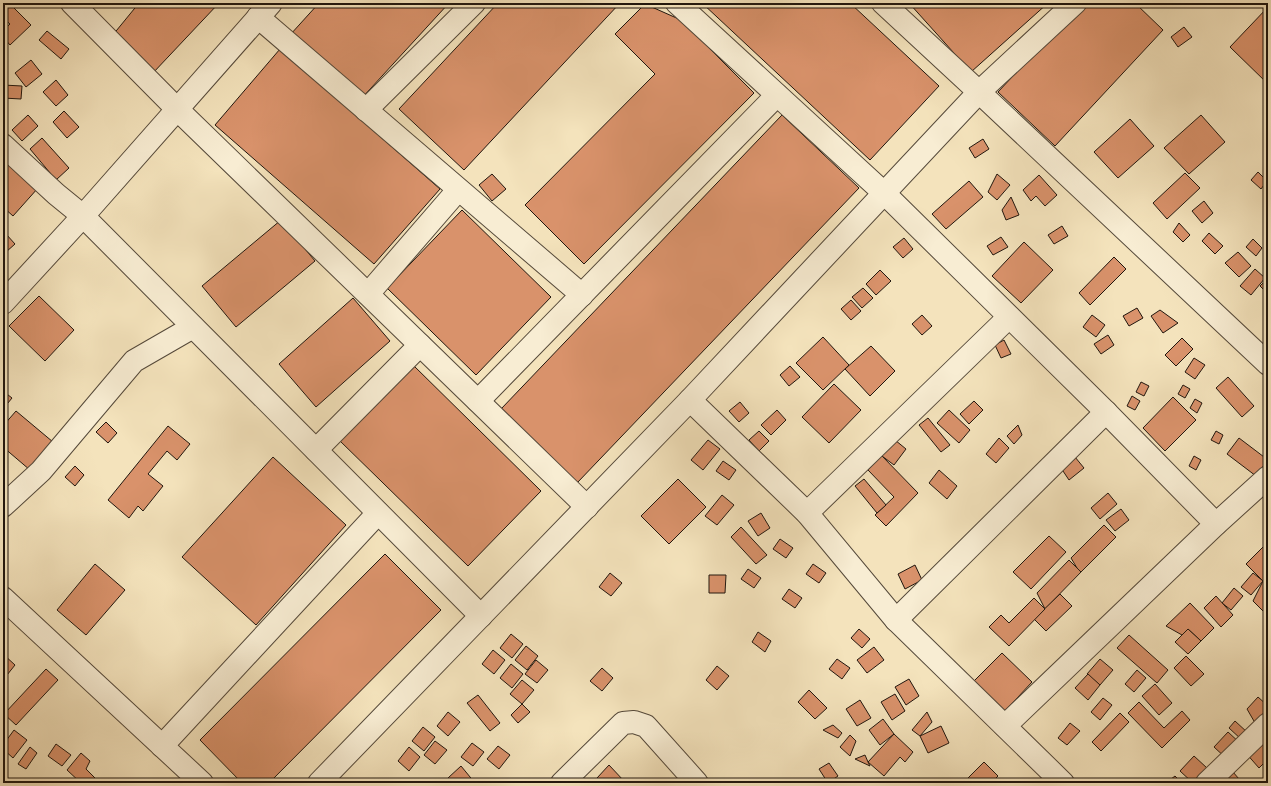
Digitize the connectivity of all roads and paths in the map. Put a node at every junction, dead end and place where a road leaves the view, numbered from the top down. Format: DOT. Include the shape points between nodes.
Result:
graph roads {
  1 [pos="474,3"];
  2 [pos="677,3"];
  3 [pos="883,3"];
  4 [pos="1075,3"];
  5 [pos="78,5"];
  6 [pos="265,10"];
  7 [pos="979,92"];
  8 [pos="777,95"];
  9 [pos="177,109"];
  10 [pos="366,110"];
  11 [pos="3,145"];
  12 [pos="458,190"];
  13 [pos="884,193"];
  14 [pos="83,216"];
  15 [pos="368,294"];
  16 [pos="582,295"];
  17 [pos="3,303"];
  18 [pos="1009,317"];
  19 [pos="193,327"];
  20 [pos="420,345"];
  21 [pos="1267,361"];
  22 [pos="690,400"];
  23 [pos="478,401"];
  24 [pos="1106,412"];
  25 [pos="316,450"];
  26 [pos="1268,477"];
  27 [pos="3,506"];
  28 [pos="587,507"];
  29 [pos="378,513"];
  30 [pos="807,513"];
  31 [pos="1216,524"];
  32 [pos="3,598"];
  33 [pos="481,616"];
  34 [pos="896,620"];
  35 [pos="1268,724"];
  36 [pos="1005,726"];
  37 [pos="162,746"];
  38 [pos="202,783"];
  39 [pos="319,783"];
  40 [pos="562,783"];
  41 [pos="697,783"];
  42 [pos="1063,783"];
  43 [pos="1206,783"];
  1 -- 10 [label="street"];
  2 -- 8 [label="street"];
  3 -- 7 [label="street"];
  4 -- 7 [label="street"];
  5 -- 9 [label="street"];
  6 -- 9 [label="street"];
  6 -- 10 [label="street"];
  7 -- 13 [label="street"];
  7 -- 21 [label="street"];
  8 -- 13 [label="street"];
  8 -- 16 [label="street"];
  9 -- 14 [label="street"];
  9 -- 15 [label="street"];
  10 -- 12 [label="street"];
  11 -- 14 [label="street"];
  12 -- 15 [label="street"];
  12 -- 16 [label="street"];
  13 -- 18 [label="street"];
  13 -- 22 [label="street"];
  14 -- 17 [label="street"];
  14 -- 19 [label="street"];
  15 -- 20 [label="street"];
  16 -- 23 [label="street"];
  18 -- 24 [label="street"];
  18 -- 30 [label="street"];
  19 -- 25 [label="street"];
  19 -- 27 [label="street" via="134,361 41,471"];
  20 -- 23 [label="street"];
  20 -- 25 [label="street"];
  22 -- 28 [label="street"];
  22 -- 30 [label="street"];
  23 -- 28 [label="street"];
  24 -- 31 [label="street"];
  24 -- 34 [label="street"];
  25 -- 29 [label="street"];
  26 -- 31 [label="street"];
  28 -- 33 [label="street"];
  29 -- 33 [label="street"];
  29 -- 37 [label="street"];
  30 -- 34 [label="street"];
  31 -- 36 [label="street"];
  32 -- 37 [label="street"];
  33 -- 39 [label="street"];
  34 -- 36 [label="street"];
  35 -- 43 [label="street"];
  36 -- 42 [label="street"];
  37 -- 38 [label="street"];
  40 -- 41 [label="street" via="623,723 634,722 646,726"];
}
